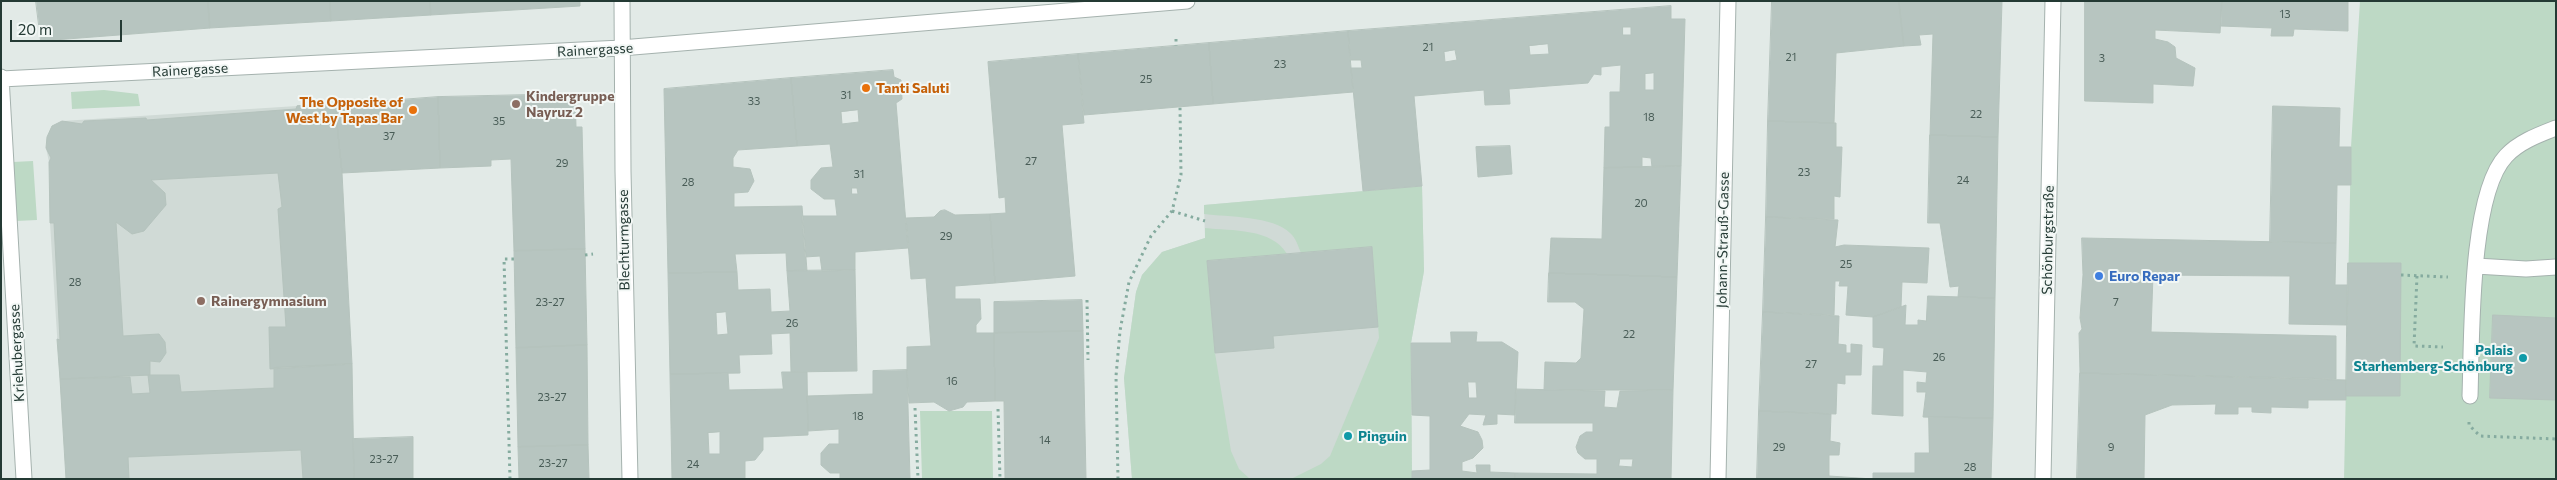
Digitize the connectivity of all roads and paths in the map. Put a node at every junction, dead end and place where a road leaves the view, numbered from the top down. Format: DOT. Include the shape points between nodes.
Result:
graph roads {
  1 [pos="622,1"];
  2 [pos="1186,1"];
  3 [pos="1728,1"];
  4 [pos="2054,1"];
  5 [pos="1176,39"];
  6 [pos="1176,46"];
  7 [pos="621,48"];
  8 [pos="1,78"];
  9 [pos="1180,107"];
  10 [pos="2556,128"];
  11 [pos="1172,211"];
  12 [pos="1205,221"];
  13 [pos="592,254"];
  14 [pos="585,255"];
  15 [pos="514,259"];
  16 [pos="2556,267"];
  17 [pos="2475,272"];
  18 [pos="2401,275"];
  19 [pos="2417,276"];
  20 [pos="1087,300"];
  21 [pos="2472,348"];
  22 [pos="1088,360"];
  23 [pos="2470,396"];
  24 [pos="915,408"];
  25 [pos="998,408"];
  26 [pos="2480,436"];
  27 [pos="2556,439"];
  28 [pos="24,479"];
  29 [pos="510,479"];
  30 [pos="630,479"];
  31 [pos="918,479"];
  32 [pos="1000,479"];
  33 [pos="1118,479"];
  34 [pos="1718,479"];
  35 [pos="2043,479"];
  1 -- 7 [label="street, Blechturmgasse"];
  2 -- 7 [label="street, Rainergasse"];
  3 -- 34 [label="street, Johann-Strauß-Gasse"];
  4 -- 35 [label="street, Schönburgstraße"];
  5 -- 6 [label="path"];
  7 -- 8 [label="street, Rainergasse"];
  7 -- 30 [label="street, Blechturmgasse"];
  8 -- 28 [label="street, Kriehubergasse"];
  9 -- 11 [label="path" via="1181,175"];
  10 -- 17 [label="street" via="2531,137 2505,156 2490,185 2480,228"];
  11 -- 12 [label="path"];
  11 -- 33 [label="path" via="1150,236 1129,282 1116,376"];
  13 -- 14 [label="path"];
  15 -- 29 [label="path" via="504,259"];
  16 -- 17 [label="street"];
  17 -- 19 [label="path"];
  17 -- 21 [label="street"];
  18 -- 19 [label="path"];
  19 -- 21 [label="path" via="2414,346"];
  20 -- 22 [label="path"];
  21 -- 23 [label="street"];
  24 -- 31 [label="path"];
  25 -- 32 [label="path"];
  26 -- 27 [label="path"];
}
